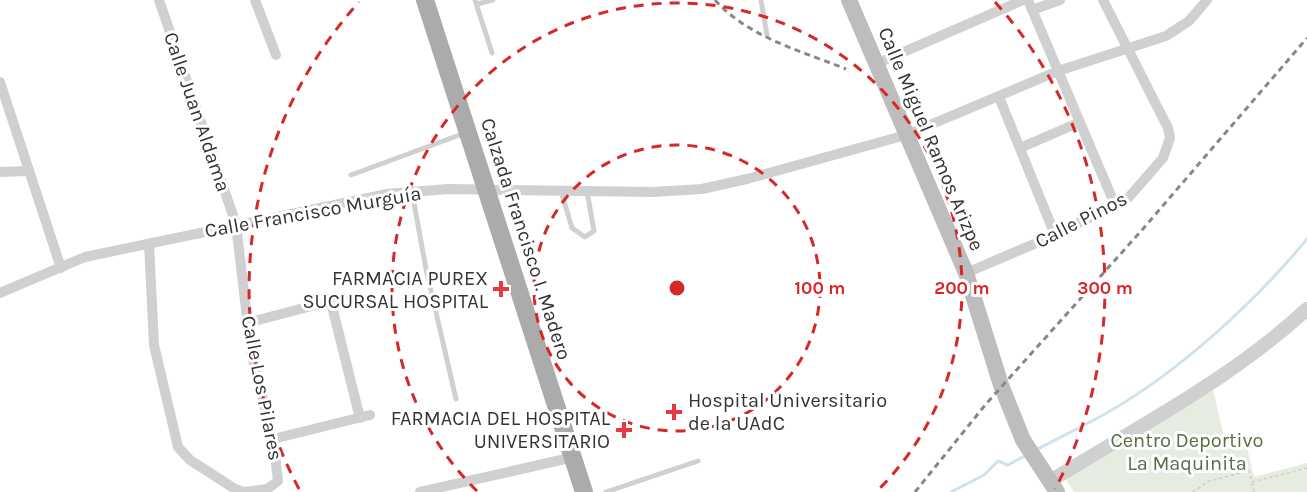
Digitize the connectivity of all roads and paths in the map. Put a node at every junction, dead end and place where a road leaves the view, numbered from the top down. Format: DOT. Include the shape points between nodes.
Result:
graph roads {
  1 [pos="159,0"];
  2 [pos="255,0"];
  3 [pos="425,0"];
  4 [pos="493,0"];
  5 [pos="761,0"];
  6 [pos="849,0"];
  7 [pos="1023,0"];
  8 [pos="1060,0"];
  9 [pos="1103,0"];
  10 [pos="1207,0"];
  11 [pos="476,2"];
  12 [pos="1030,5"];
  13 [pos="767,35"];
  14 [pos="1125,47"];
  15 [pos="492,53"];
  16 [pos="276,55"];
  17 [pos="876,64"];
  18 [pos="1058,71"];
  19 [pos="0,82"];
  20 [pos="999,97"];
  21 [pos="1080,122"];
  22 [pos="468,131"];
  23 [pos="906,135"];
  24 [pos="1020,148"];
  25 [pos="29,171"];
  26 [pos="0,172"];
  27 [pos="351,175"];
  28 [pos="487,189"];
  29 [pos="561,190"];
  30 [pos="411,191"];
  31 [pos="587,191"];
  32 [pos="1115,205"];
  33 [pos="236,224"];
  34 [pos="1055,235"];
  35 [pos="149,244"];
  36 [pos="61,268"];
  37 [pos="966,273"];
  38 [pos="0,293"];
  39 [pos="342,298"];
  40 [pos="331,302"];
  41 [pos="1307,309"];
  42 [pos="247,322"];
  43 [pos="456,399"];
  44 [pos="273,439"];
  45 [pos="574,457"];
  46 [pos="698,462"];
  47 [pos="1307,468"];
  48 [pos="1049,480"];
  49 [pos="1252,482"];
  50 [pos="420,492"];
  51 [pos="584,492"];
  52 [pos="606,492"];
  53 [pos="1193,492"];
  54 [pos="1254,492"];
  1 -- 33 [label="street, Calle Juan Aldama"];
  2 -- 16 [label="street"];
  3 -- 22 [label="main road, Calzada Francisco I. Madero"];
  4 -- 11 [label="lane"];
  5 -- 13 [label="lane"];
  6 -- 17 [label="main road, Calle Miguel Ramos Arizpe"];
  7 -- 17 [label="street"];
  8 -- 12 [label="street"];
  9 -- 14 [label="street"];
  10 -- 14 [label="street, Calle Francisco Murguía" via="1177,31"];
  11 -- 15 [label="lane"];
  12 -- 18 [label="street"];
  14 -- 18 [label="street, Calle Francisco Murguía"];
  14 -- 32 [label="street, Calle Pinos" via="1170,138 1163,158 1147,179"];
  17 -- 23 [label="main road, Calle Miguel Ramos Arizpe"];
  18 -- 20 [label="street, Calle Francisco Murguía"];
  18 -- 21 [label="street"];
  19 -- 25 [label="street"];
  20 -- 23 [label="street, Calle Francisco Murguía"];
  20 -- 24 [label="street"];
  21 -- 24 [label="street"];
  21 -- 32 [label="street"];
  22 -- 27 [label="lane"];
  22 -- 28 [label="main road, Calzada Francisco I. Madero"];
  23 -- 31 [label="street, Calle Francisco Murguía" via="702,189"];
  23 -- 37 [label="main road, Calle Miguel Ramos Arizpe"];
  24 -- 34 [label="street"];
  25 -- 26 [label="street"];
  25 -- 36 [label="street"];
  28 -- 29 [label="street, Calle Francisco Murguía"];
  28 -- 30 [label="street, Calle Francisco Murguía"];
  28 -- 45 [label="main road, Calzada Francisco I. Madero"];
  29 -- 31 [label="street, Calle Francisco Murguía"];
  29 -- 31 [label="lane" via="572,228 585,237 594,231"];
  30 -- 33 [label="street, Calle Francisco Murguía"];
  30 -- 43 [label="lane"];
  32 -- 34 [label="street, Calle Pinos"];
  33 -- 35 [label="street, Calle Francisco Murguía"];
  33 -- 42 [label="street, Calle Los Pilares"];
  34 -- 37 [label="street, Calle Pinos"];
  35 -- 36 [label="street, Calle Francisco Murguía" via="85,257"];
  35 -- 44 [label="street, Calle Los Pilares" via="154,345 178,447 190,460 244,492 267,489 278,481"];
  36 -- 38 [label="street, Calle Francisco Murguía"];
  37 -- 48 [label="main road, Calle Miguel Ramos Arizpe" via="1001,385 1023,440"];
  39 -- 40 [label="street"];
  40 -- 42 [label="street"];
  40 -- 44 [label="street" via="365,416"];
  41 -- 48 [label="street" via="1272,342 1237,367"];
  42 -- 44 [label="street, Calle Los Pilares" via="255,374"];
  45 -- 50 [label="street"];
  45 -- 51 [label="main road, Calzada Francisco I. Madero"];
  46 -- 52 [label="lane"];
  47 -- 49 [label="path"];
  49 -- 53 [label="path" via="1249,471 1209,481"];
  49 -- 54 [label="path"];
}
